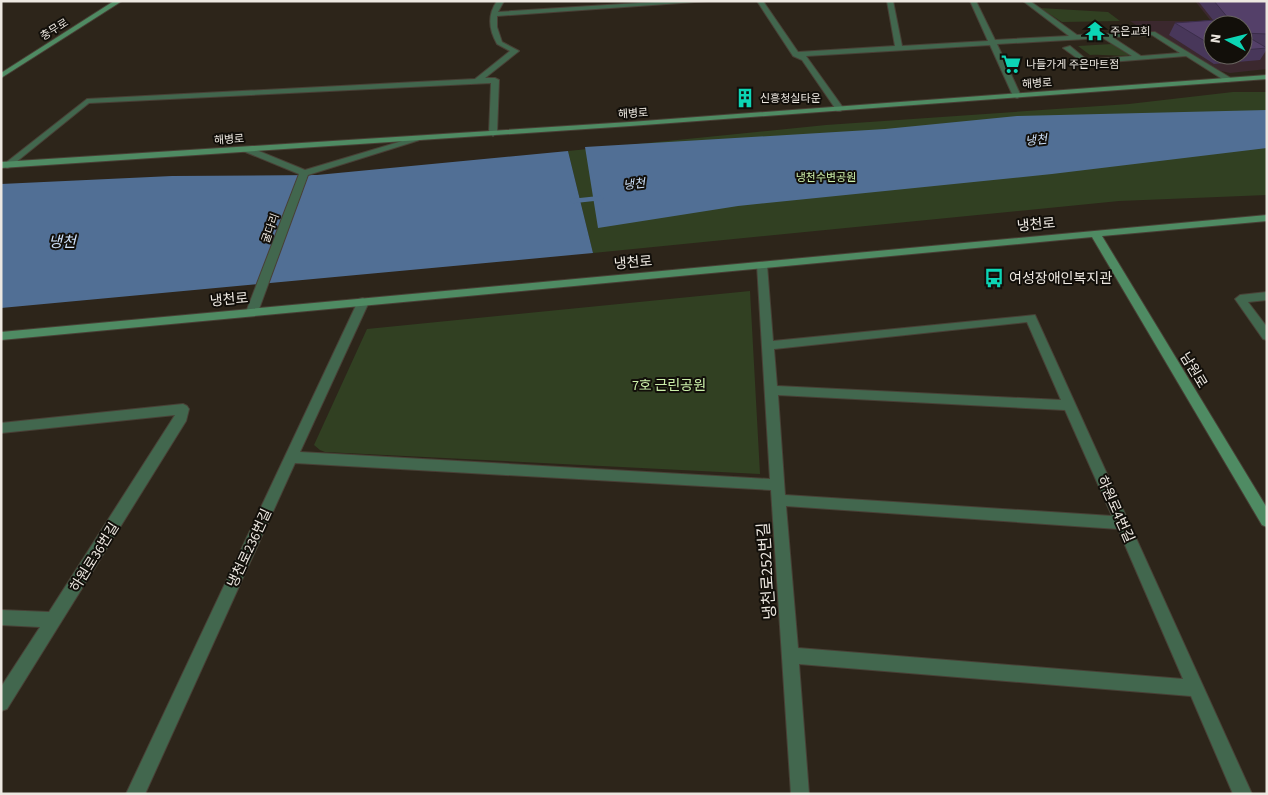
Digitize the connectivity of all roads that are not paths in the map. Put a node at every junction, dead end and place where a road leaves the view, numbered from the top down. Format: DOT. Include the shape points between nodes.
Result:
graph roads {
  1 [pos="119,1"];
  2 [pos="501,1"];
  3 [pos="706,1"];
  4 [pos="760,1"];
  5 [pos="890,1"];
  6 [pos="973,1"];
  7 [pos="1026,1"];
  8 [pos="494,14"];
  9 [pos="1106,36"];
  10 [pos="1076,38"];
  11 [pos="992,43"];
  12 [pos="898,48"];
  13 [pos="1067,48"];
  14 [pos="796,54"];
  15 [pos="1188,54"];
  16 [pos="1140,58"];
  17 [pos="1,76"];
  18 [pos="1267,77"];
  19 [pos="477,80"];
  20 [pos="1230,80"];
  21 [pos="1016,96"];
  22 [pos="840,109"];
  23 [pos="494,133"];
  24 [pos="422,138"];
  25 [pos="246,149"];
  26 [pos="4,165"];
  27 [pos="303,174"];
  28 [pos="1267,218"];
  29 [pos="1095,234"];
  30 [pos="762,265"];
  31 [pos="1267,296"];
  32 [pos="363,302"];
  33 [pos="252,312"];
  34 [pos="1266,335"];
  35 [pos="1,336"];
  36 [pos="768,346"];
  37 [pos="771,390"];
  38 [pos="1069,405"];
  39 [pos="1,428"];
  40 [pos="292,456"];
  41 [pos="778,485"];
  42 [pos="779,500"];
  43 [pos="1267,521"];
  44 [pos="1122,523"];
  45 [pos="1,617"];
  46 [pos="54,620"];
  47 [pos="790,655"];
  48 [pos="1195,688"];
  49 [pos="1,703"];
  50 [pos="135,794"];
  51 [pos="800,794"];
  52 [pos="1243,794"];
  1 -- 17 [label="main road, 충무로"];
  2 -- 8 [label="street"];
  3 -- 8 [label="street"];
  4 -- 14 [label="street"];
  5 -- 12 [label="street"];
  6 -- 11 [label="street"];
  7 -- 10 [label="street"];
  8 -- 19 [label="street" via="492,24 499,42 516,51"];
  9 -- 10 [label="street"];
  9 -- 15 [label="street" via="1152,33"];
  9 -- 16 [label="street"];
  10 -- 11 [label="street"];
  11 -- 12 [label="street"];
  11 -- 21 [label="street"];
  12 -- 14 [label="street"];
  13 -- 16 [label="street" via="1085,62"];
  14 -- 22 [label="street" via="805,58"];
  15 -- 16 [label="street"];
  15 -- 20 [label="street"];
  18 -- 20 [label="main road, 해병로"];
  19 -- 23 [label="street" via="495,80"];
  19 -- 26 [label="street" via="87,102"];
  20 -- 21 [label="main road, 해병로"];
  21 -- 22 [label="main road, 해병로"];
  22 -- 23 [label="main road, 해병로"];
  23 -- 24 [label="main road, 해병로"];
  24 -- 25 [label="main road, 해병로"];
  24 -- 27 [label="street"];
  25 -- 26 [label="main road, 해병로"];
  25 -- 27 [label="street"];
  27 -- 33 [label="street, 굴다리"];
  28 -- 29 [label="main road, 냉천로"];
  29 -- 30 [label="main road, 냉천로"];
  29 -- 43 [label="main road, 남원로"];
  30 -- 32 [label="main road, 냉천로"];
  30 -- 36 [label="street, 냉천로252번길"];
  31 -- 34 [label="street" via="1240,299"];
  32 -- 33 [label="main road, 냉천로"];
  32 -- 40 [label="street, 냉천로236번길"];
  33 -- 35 [label="main road, 냉천로"];
  36 -- 37 [label="street, 냉천로252번길"];
  36 -- 38 [label="street, 하원로4번길" via="1031,318"];
  37 -- 38 [label="street"];
  37 -- 41 [label="street, 냉천로252번길"];
  38 -- 44 [label="street, 하원로4번길"];
  39 -- 46 [label="street, 하원로36번길" via="184,409"];
  40 -- 41 [label="street"];
  40 -- 50 [label="street, 냉천로236번길"];
  41 -- 42 [label="street, 냉천로252번길"];
  42 -- 44 [label="street"];
  42 -- 47 [label="street, 냉천로252번길"];
  44 -- 48 [label="street, 하원로4번길"];
  45 -- 46 [label="street"];
  46 -- 49 [label="street, 하원로36번길"];
  47 -- 48 [label="street"];
  47 -- 51 [label="street, 냉천로252번길"];
  48 -- 52 [label="street, 하원로4번길"];
}
